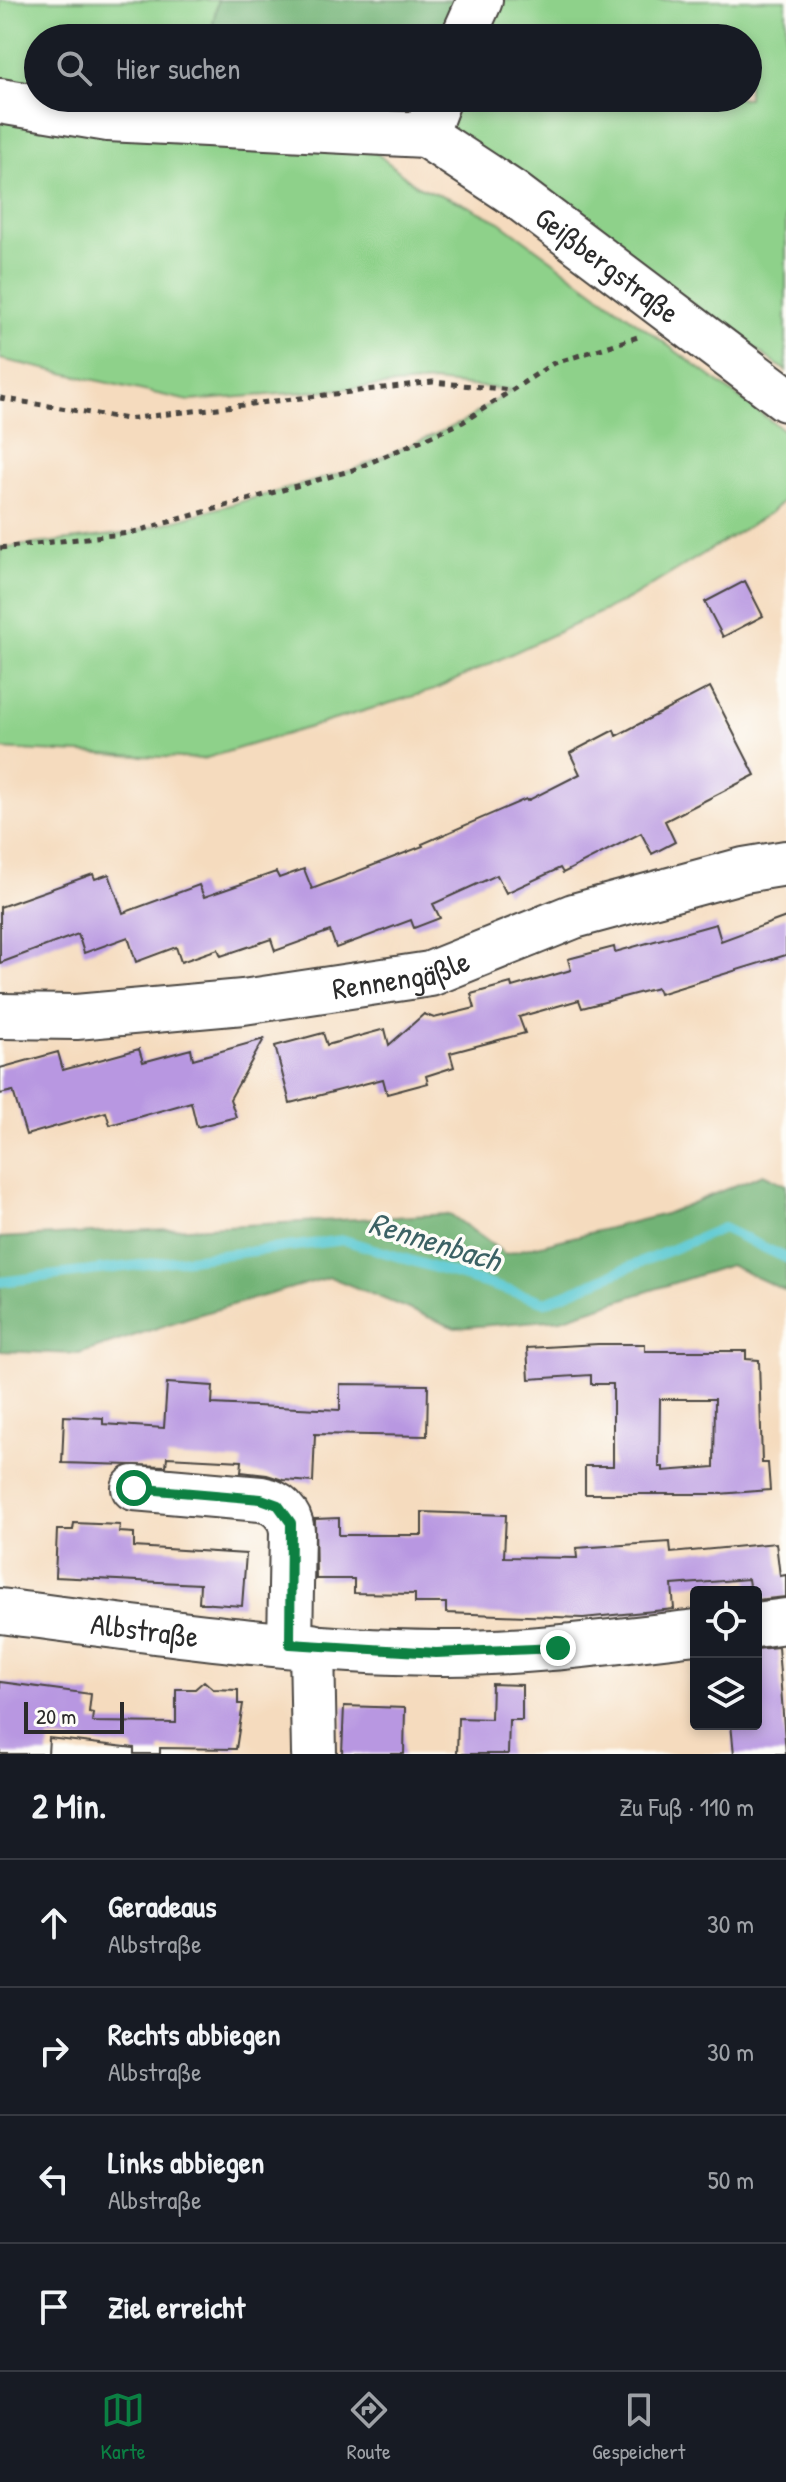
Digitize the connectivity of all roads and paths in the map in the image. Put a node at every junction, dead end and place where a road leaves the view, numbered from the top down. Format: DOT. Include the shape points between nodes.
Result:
graph roads {
  1 [pos="480,0"];
  2 [pos="469,24"];
  3 [pos="0,101"];
  4 [pos="24,105"];
  5 [pos="66,112"];
  6 [pos="432,116"];
  7 [pos="684,322"];
  8 [pos="512,390"];
  9 [pos="0,398"];
  10 [pos="786,399"];
  11 [pos="0,548"];
  12 [pos="786,863"];
  13 [pos="0,1016"];
  14 [pos="134,1488"];
  15 [pos="0,1611"];
  16 [pos="786,1621"];
  17 [pos="762,1624"];
  18 [pos="690,1633"];
  19 [pos="301,1645"];
  20 [pos="314,1754"];
  1 -- 2 [label="street"];
  3 -- 4 [label="street"];
  5 -- 6 [label="street" via="108,119"];
  6 -- 7 [label="street, Geißbergstraße" via="513,193"];
  7 -- 8 [label="path" via="552,364"];
  7 -- 10 [label="street, Geißbergstraße"];
  8 -- 9 [label="path" via="433,382 127,419"];
  8 -- 11 [label="path" via="463,422 353,470 130,533"];
  12 -- 13 [label="street, Rennengäßle" via="574,916 430,974 243,1002 76,1017"];
  14 -- 19 [label="street" via="278,1505 291,1523"];
  15 -- 19 [label="street, Albstraße"];
  16 -- 17 [label="street"];
  18 -- 19 [label="street, Albstraße" via="558,1648 436,1653"];
  19 -- 20 [label="street"];
}
